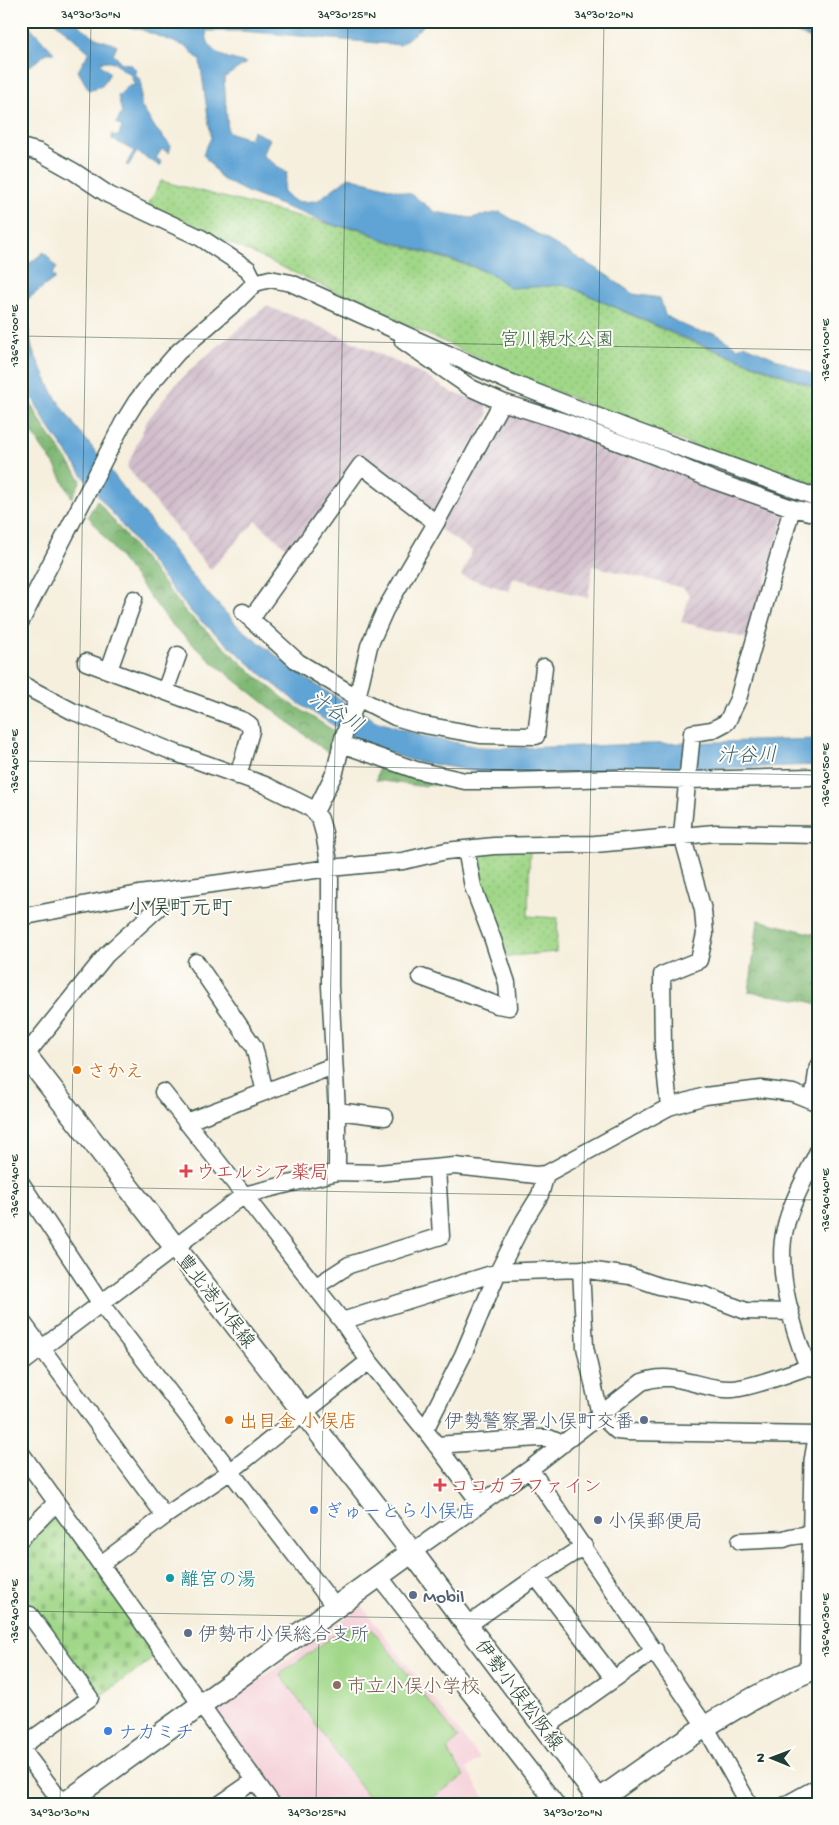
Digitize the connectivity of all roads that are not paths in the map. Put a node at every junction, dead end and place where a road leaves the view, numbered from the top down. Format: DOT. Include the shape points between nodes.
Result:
graph roads {
  1 [pos="21,147"];
  2 [pos="255,283"];
  3 [pos="391,328"];
  4 [pos="502,402"];
  5 [pos="818,498"];
  6 [pos="792,508"];
  7 [pos="818,514"];
  8 [pos="436,523"];
  9 [pos="134,599"];
  10 [pos="21,621"];
  11 [pos="178,655"];
  12 [pos="86,662"];
  13 [pos="544,667"];
  14 [pos="108,670"];
  15 [pos="21,684"];
  16 [pos="165,691"];
  17 [pos="357,700"];
  18 [pos="342,741"];
  19 [pos="238,776"];
  20 [pos="810,777"];
  21 [pos="687,778"];
  22 [pos="315,812"];
  23 [pos="682,835"];
  24 [pos="818,835"];
  25 [pos="466,849"];
  26 [pos="330,868"];
  27 [pos="160,892"];
  28 [pos="21,917"];
  29 [pos="196,962"];
  30 [pos="421,977"];
  31 [pos="23,1055"];
  32 [pos="333,1066"];
  33 [pos="818,1066"];
  34 [pos="163,1092"];
  35 [pos="265,1092"];
  36 [pos="815,1101"];
  37 [pos="669,1107"];
  38 [pos="336,1111"];
  39 [pos="385,1117"];
  40 [pos="186,1122"];
  41 [pos="818,1151"];
  42 [pos="437,1168"];
  43 [pos="337,1172"];
  44 [pos="546,1174"];
  45 [pos="21,1183"];
  46 [pos="244,1195"];
  47 [pos="176,1248"];
  48 [pos="581,1269"];
  49 [pos="498,1272"];
  50 [pos="315,1287"];
  51 [pos="101,1304"];
  52 [pos="791,1312"];
  53 [pos="21,1320"];
  54 [pos="342,1321"];
  55 [pos="42,1349"];
  56 [pos="369,1361"];
  57 [pos="21,1364"];
  58 [pos="813,1368"];
  59 [pos="304,1412"];
  60 [pos="600,1415"];
  61 [pos="425,1430"];
  62 [pos="818,1435"];
  63 [pos="564,1444"];
  64 [pos="818,1444"];
  65 [pos="436,1445"];
  66 [pos="21,1453"];
  67 [pos="530,1469"];
  68 [pos="231,1471"];
  69 [pos="56,1503"];
  70 [pos="480,1503"];
  71 [pos="166,1516"];
  72 [pos="814,1533"];
  73 [pos="21,1538"];
  74 [pos="740,1541"];
  75 [pos="584,1546"];
  76 [pos="412,1552"];
  77 [pos="101,1564"];
  78 [pos="379,1576"];
  79 [pos="536,1577"];
  80 [pos="336,1608"];
  81 [pos="24,1614"];
  82 [pos="468,1625"];
  83 [pos="655,1650"];
  84 [pos="815,1669"];
  85 [pos="614,1679"];
  86 [pos="201,1704"];
  87 [pos="705,1726"];
  88 [pos="545,1728"];
  89 [pos="21,1748"];
  90 [pos="255,1780"];
  91 [pos="818,1788"];
  92 [pos="598,1802"];
  93 [pos="63,1804"];
  94 [pos="220,1804"];
  95 [pos="272,1804"];
  96 [pos="556,1804"];
  97 [pos="749,1804"];
  98 [pos="787,1804"];
  1 -- 2 [label="street" via="39,152 109,195 200,238 248,269"];
  2 -- 3 [label="street" via="270,279 290,283"];
  2 -- 10 [label="street" via="166,364 136,402"];
  3 -- 4 [label="street" via="399,338 464,383"];
  3 -- 5 [label="street" via="521,386"];
  4 -- 6 [label="street" via="565,422"];
  4 -- 8 [label="street"];
  6 -- 7 [label="street"];
  6 -- 21 [label="street" via="738,699 727,722 712,730 692,733"];
  8 -- 17 [label="street" via="381,619 369,646"];
  8 -- 17 [label="street" via="361,465 247,615 298,662"];
  9 -- 14 [label="street"];
  11 -- 16 [label="street"];
  12 -- 14 [label="street"];
  13 -- 17 [label="street" via="536,736 480,736 419,724"];
  14 -- 16 [label="street"];
  15 -- 19 [label="street" via="72,711"];
  16 -- 19 [label="street" via="250,725"];
  17 -- 18 [label="street"];
  18 -- 21 [label="street" via="416,770 465,780"];
  18 -- 22 [label="street" via="335,772"];
  19 -- 22 [label="street" via="265,785"];
  20 -- 21 [label="street"];
  21 -- 23 [label="street"];
  22 -- 26 [label="street" via="324,832"];
  23 -- 24 [label="street"];
  23 -- 25 [label="street" via="595,844"];
  23 -- 37 [label="street" via="703,910 705,934 699,960 662,975 663,1048"];
  25 -- 26 [label="street" via="403,861"];
  25 -- 30 [label="street" via="473,887 507,984 509,1007"];
  26 -- 27 [label="street"];
  26 -- 32 [label="street"];
  27 -- 28 [label="street"];
  27 -- 31 [label="street" via="158,908 106,955"];
  29 -- 35 [label="street" via="254,1047"];
  31 -- 47 [label="main road, 豊北港小俣線"];
  32 -- 35 [label="street"];
  32 -- 38 [label="street"];
  33 -- 36 [label="street"];
  34 -- 40 [label="street"];
  35 -- 40 [label="street"];
  36 -- 37 [label="street" via="793,1093 761,1089 706,1096"];
  37 -- 44 [label="street"];
  38 -- 39 [label="street"];
  38 -- 43 [label="street"];
  40 -- 46 [label="street"];
  41 -- 52 [label="street" via="794,1200 782,1246 782,1270"];
  42 -- 43 [label="street" via="378,1173"];
  42 -- 44 [label="street" via="455,1166"];
  42 -- 50 [label="street" via="441,1236 349,1265"];
  43 -- 46 [label="street"];
  44 -- 49 [label="street" via="540,1195"];
  45 -- 51 [label="street"];
  46 -- 47 [label="street"];
  46 -- 50 [label="street"];
  47 -- 51 [label="street"];
  47 -- 59 [label="main road, 豊北港小俣線"];
  48 -- 49 [label="street"];
  48 -- 52 [label="street" via="630,1276 704,1295 746,1311"];
  48 -- 60 [label="street" via="585,1347"];
  49 -- 54 [label="street"];
  49 -- 61 [label="street" via="463,1355"];
  50 -- 54 [label="street"];
  51 -- 55 [label="street"];
  51 -- 68 [label="street"];
  52 -- 58 [label="street"];
  53 -- 55 [label="street"];
  54 -- 56 [label="street"];
  55 -- 57 [label="street"];
  55 -- 71 [label="street"];
  56 -- 59 [label="street"];
  56 -- 61 [label="street"];
  58 -- 60 [label="street" via="733,1389 674,1378 652,1378 625,1394"];
  59 -- 68 [label="street"];
  59 -- 76 [label="main road, 豊北港小俣線"];
  60 -- 62 [label="street" via="617,1431 626,1432"];
  60 -- 63 [label="street"];
  61 -- 65 [label="street"];
  63 -- 65 [label="street" via="538,1438"];
  63 -- 67 [label="street"];
  64 -- 72 [label="main road, 伊勢小俣松阪線"];
  65 -- 70 [label="street"];
  66 -- 69 [label="street"];
  67 -- 70 [label="street"];
  67 -- 75 [label="street"];
  68 -- 71 [label="street"];
  68 -- 80 [label="street"];
  69 -- 73 [label="street"];
  69 -- 77 [label="street"];
  70 -- 76 [label="street"];
  71 -- 77 [label="street"];
  72 -- 74 [label="street" via="784,1539"];
  72 -- 84 [label="main road, 伊勢小俣松阪線"];
  75 -- 79 [label="street"];
  75 -- 83 [label="street"];
  76 -- 78 [label="main road"];
  76 -- 82 [label="main road, 伊勢小俣松阪線"];
  77 -- 86 [label="street"];
  78 -- 80 [label="main road"];
  78 -- 96 [label="street"];
  79 -- 82 [label="street"];
  79 -- 85 [label="street"];
  80 -- 86 [label="main road"];
  81 -- 89 [label="street" via="90,1698"];
  82 -- 88 [label="main road, 伊勢小俣松阪線"];
  83 -- 85 [label="street"];
  83 -- 87 [label="street"];
  84 -- 87 [label="main road, 伊勢小俣松阪線" via="782,1683"];
  85 -- 88 [label="street"];
  86 -- 90 [label="street"];
  86 -- 93 [label="main road"];
  87 -- 92 [label="main road, 伊勢小俣松阪線"];
  87 -- 97 [label="street"];
  88 -- 92 [label="main road, 伊勢小俣松阪線"];
  89 -- 93 [label="street"];
  90 -- 94 [label="street"];
  90 -- 95 [label="street"];
  91 -- 98 [label="street"];
}
